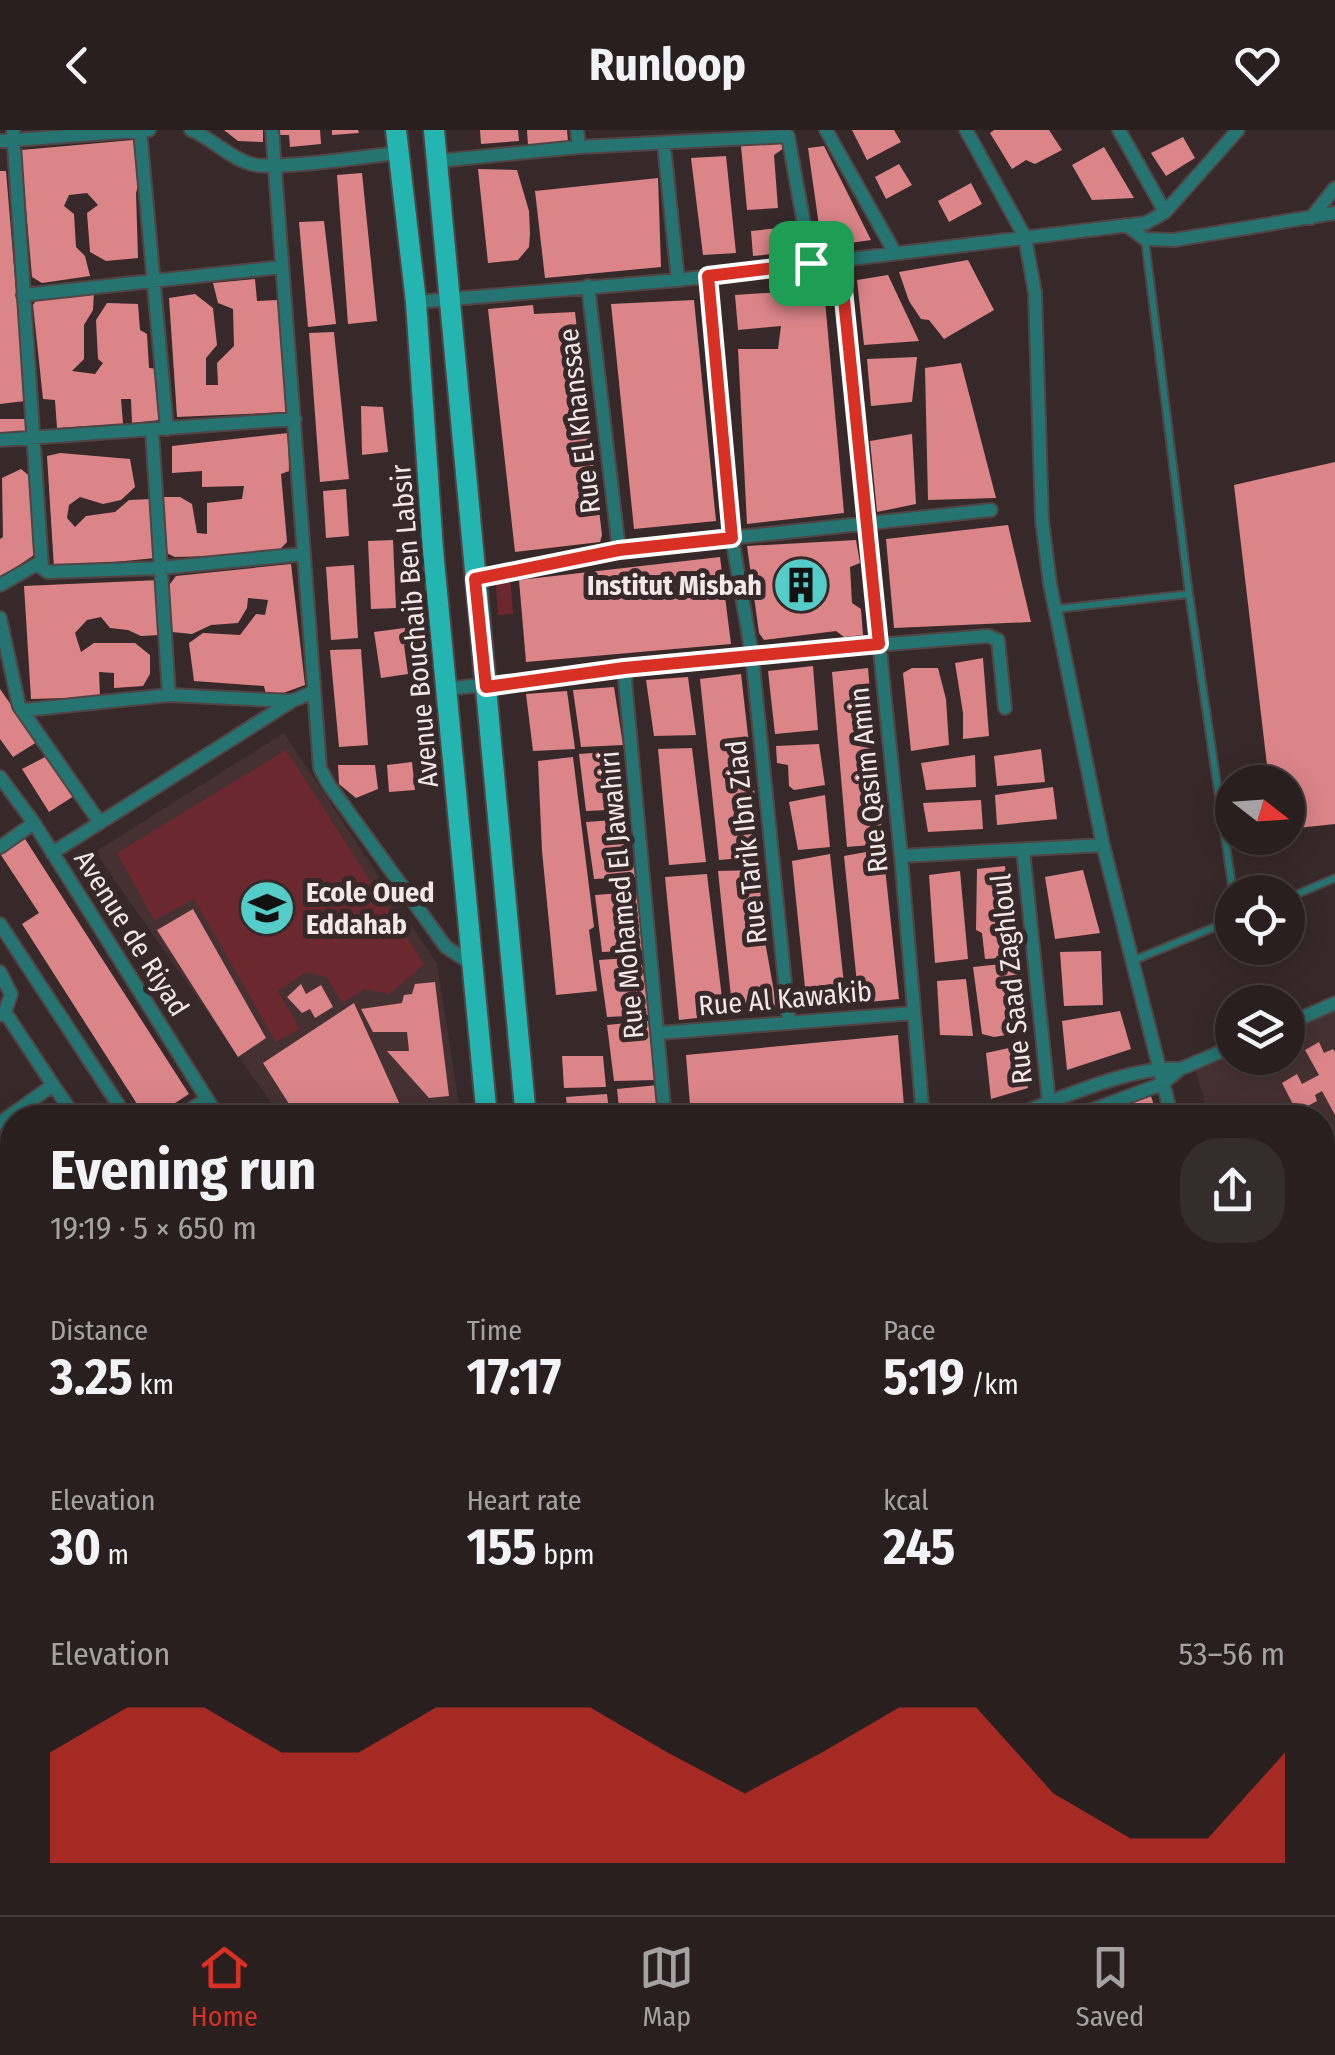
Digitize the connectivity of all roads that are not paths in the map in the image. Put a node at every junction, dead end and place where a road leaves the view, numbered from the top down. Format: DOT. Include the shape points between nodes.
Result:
graph roads {
  1 [pos="140,130"];
  2 [pos="149,130"];
  3 [pos="190,130"];
  4 [pos="272,130"];
  5 [pos="396,130"];
  6 [pos="434,130"];
  7 [pos="577,130"];
  8 [pos="826,130"];
  9 [pos="966,130"];
  10 [pos="1119,130"];
  11 [pos="1238,130"];
  12 [pos="9,137"];
  13 [pos="664,144"];
  14 [pos="578,147"];
  15 [pos="397,153"];
  16 [pos="437,160"];
  17 [pos="274,164"];
  18 [pos="1335,188"];
  19 [pos="1166,212"];
  20 [pos="1335,214"];
  21 [pos="1311,218"];
  22 [pos="1126,225"];
  23 [pos="1025,237"];
  24 [pos="1145,239"];
  25 [pos="895,253"];
  26 [pos="840,260"];
  27 [pos="811,263"];
  28 [pos="282,268"];
  29 [pos="708,276"];
  30 [pos="154,280"];
  31 [pos="678,280"];
  32 [pos="588,286"];
  33 [pos="23,295"];
  34 [pos="450,298"];
  35 [pos="416,302"];
  36 [pos="295,420"];
  37 [pos="168,429"];
  38 [pos="152,431"];
  39 [pos="32,439"];
  40 [pos="0,440"];
  41 [pos="991,510"];
  42 [pos="867,524"];
  43 [pos="732,538"];
  44 [pos="619,550"];
  45 [pos="304,554"];
  46 [pos="39,563"];
  47 [pos="162,568"];
  48 [pos="475,579"];
  49 [pos="0,585"];
  50 [pos="1189,594"];
  51 [pos="1055,610"];
  52 [pos="0,618"];
  53 [pos="879,644"];
  54 [pos="752,656"];
  55 [pos="624,668"];
  56 [pos="486,687"];
  57 [pos="446,690"];
  58 [pos="313,692"];
  59 [pos="169,695"];
  60 [pos="292,702"];
  61 [pos="1005,708"];
  62 [pos="25,710"];
  63 [pos="0,777"];
  64 [pos="34,823"];
  65 [pos="100,823"];
  66 [pos="1103,845"];
  67 [pos="0,846"];
  68 [pos="1023,850"];
  69 [pos="52,853"];
  70 [pos="901,856"];
  71 [pos="1230,875"];
  72 [pos="1335,878"];
  73 [pos="1305,891"];
  74 [pos="0,924"];
  75 [pos="1215,927"];
  76 [pos="1131,962"];
  77 [pos="474,965"];
  78 [pos="0,972"];
  79 [pos="1335,1004"];
  80 [pos="914,1013"];
  81 [pos="2,1014"];
  82 [pos="1305,1017"];
  83 [pos="789,1023"];
  84 [pos="659,1034"];
  85 [pos="1215,1054"];
  86 [pos="1158,1067"];
  87 [pos="1180,1069"];
  88 [pos="53,1084"];
  89 [pos="1162,1084"];
  90 [pos="206,1100"];
  91 [pos="1049,1102"];
  92 [pos="24,1105"];
  93 [pos="67,1105"];
  94 [pos="119,1105"];
  95 [pos="198,1105"];
  96 [pos="210,1105"];
  97 [pos="485,1105"];
  98 [pos="525,1105"];
  99 [pos="664,1105"];
  100 [pos="922,1105"];
  101 [pos="1041,1105"];
  102 [pos="1105,1105"];
  103 [pos="1168,1105"];
  1 -- 2 [label="street"];
  1 -- 12 [label="street"];
  1 -- 30 [label="street"];
  3 -- 17 [label="street" via="232,157 255,166"];
  4 -- 17 [label="street"];
  5 -- 15 [label="main road, Avenue Bouchaib Ben Labsir"];
  6 -- 16 [label="main road"];
  7 -- 14 [label="street"];
  8 -- 25 [label="street"];
  9 -- 23 [label="street"];
  10 -- 19 [label="street"];
  11 -- 19 [label="street"];
  12 -- 33 [label="street"];
  13 -- 14 [label="street"];
  13 -- 27 [label="street" via="791,140"];
  13 -- 31 [label="street"];
  14 -- 16 [label="street"];
  15 -- 17 [label="street"];
  15 -- 35 [label="main road, Avenue Bouchaib Ben Labsir"];
  16 -- 34 [label="main road"];
  17 -- 28 [label="street"];
  18 -- 21 [label="street"];
  19 -- 22 [label="street"];
  20 -- 21 [label="street"];
  21 -- 24 [label="street"];
  22 -- 23 [label="street"];
  22 -- 24 [label="street"];
  23 -- 25 [label="street"];
  23 -- 51 [label="street" via="1035,293 1042,520"];
  24 -- 50 [label="lane"];
  25 -- 26 [label="street"];
  26 -- 27 [label="street"];
  26 -- 42 [label="street, Rue Qasim Amin"];
  27 -- 29 [label="street"];
  28 -- 30 [label="street"];
  28 -- 36 [label="street"];
  29 -- 31 [label="street"];
  29 -- 43 [label="street, Rue Tarik Ibn Ziad"];
  30 -- 33 [label="street"];
  30 -- 37 [label="street"];
  31 -- 32 [label="street"];
  32 -- 34 [label="street"];
  32 -- 44 [label="street, Rue El Khanssae"];
  33 -- 39 [label="street"];
  34 -- 35 [label="street"];
  34 -- 48 [label="main road"];
  35 -- 57 [label="main road, Avenue Bouchaib Ben Labsir"];
  36 -- 37 [label="street"];
  36 -- 45 [label="street"];
  37 -- 38 [label="street"];
  38 -- 39 [label="street"];
  38 -- 47 [label="street"];
  39 -- 40 [label="street"];
  39 -- 46 [label="street"];
  41 -- 42 [label="street"];
  42 -- 43 [label="street"];
  42 -- 53 [label="street, Rue Qasim Amin"];
  43 -- 44 [label="street"];
  43 -- 54 [label="street, Rue Tarik Ibn Ziad"];
  44 -- 48 [label="street"];
  45 -- 47 [label="street"];
  45 -- 58 [label="street"];
  46 -- 47 [label="street" via="48,572"];
  46 -- 49 [label="street"];
  47 -- 59 [label="street"];
  48 -- 56 [label="main road"];
  50 -- 51 [label="lane"];
  50 -- 71 [label="lane"];
  51 -- 66 [label="street"];
  52 -- 62 [label="street" via="16,700"];
  53 -- 54 [label="street"];
  53 -- 61 [label="street" via="997,638"];
  53 -- 70 [label="street, Rue Qasim Amin"];
  54 -- 55 [label="street"];
  54 -- 83 [label="street, Rue Tarik Ibn Ziad"];
  55 -- 56 [label="street"];
  55 -- 84 [label="street, Rue Mohamed El Jawahiri"];
  56 -- 57 [label="street"];
  56 -- 98 [label="main road"];
  57 -- 77 [label="main road, Avenue Bouchaib Ben Labsir"];
  58 -- 60 [label="street"];
  58 -- 77 [label="street" via="323,775 446,947"];
  59 -- 60 [label="street"];
  59 -- 62 [label="street"];
  60 -- 65 [label="street"];
  62 -- 65 [label="street"];
  63 -- 64 [label="street, Avenue de Riyad"];
  64 -- 67 [label="street"];
  64 -- 69 [label="street, Avenue de Riyad"];
  65 -- 69 [label="street"];
  66 -- 68 [label="street"];
  66 -- 76 [label="street"];
  68 -- 70 [label="street"];
  68 -- 91 [label="street, Rue Saad Zaghloul"];
  69 -- 90 [label="street, Avenue de Riyad"];
  70 -- 80 [label="street, Rue Qasim Amin"];
  72 -- 73 [label="lane"];
  74 -- 94 [label="street"];
  75 -- 76 [label="lane"];
  76 -- 86 [label="street"];
  77 -- 97 [label="main road, Avenue Bouchaib Ben Labsir"];
  78 -- 81 [label="street" via="11,994"];
  79 -- 82 [label="street"];
  80 -- 83 [label="street, Rue Al Kawakib"];
  80 -- 100 [label="street, Rue Qasim Amin"];
  81 -- 88 [label="street"];
  83 -- 84 [label="street, Rue Al Kawakib"];
  84 -- 99 [label="street, Rue Mohamed El Jawahiri"];
  85 -- 87 [label="street"];
  86 -- 87 [label="street"];
  86 -- 89 [label="street"];
  86 -- 91 [label="street"];
  87 -- 89 [label="street"];
  88 -- 92 [label="street"];
  88 -- 93 [label="street"];
  89 -- 102 [label="street"];
  89 -- 103 [label="street"];
  90 -- 95 [label="street"];
  90 -- 96 [label="street, Avenue de Riyad"];
  91 -- 101 [label="street"];
}
